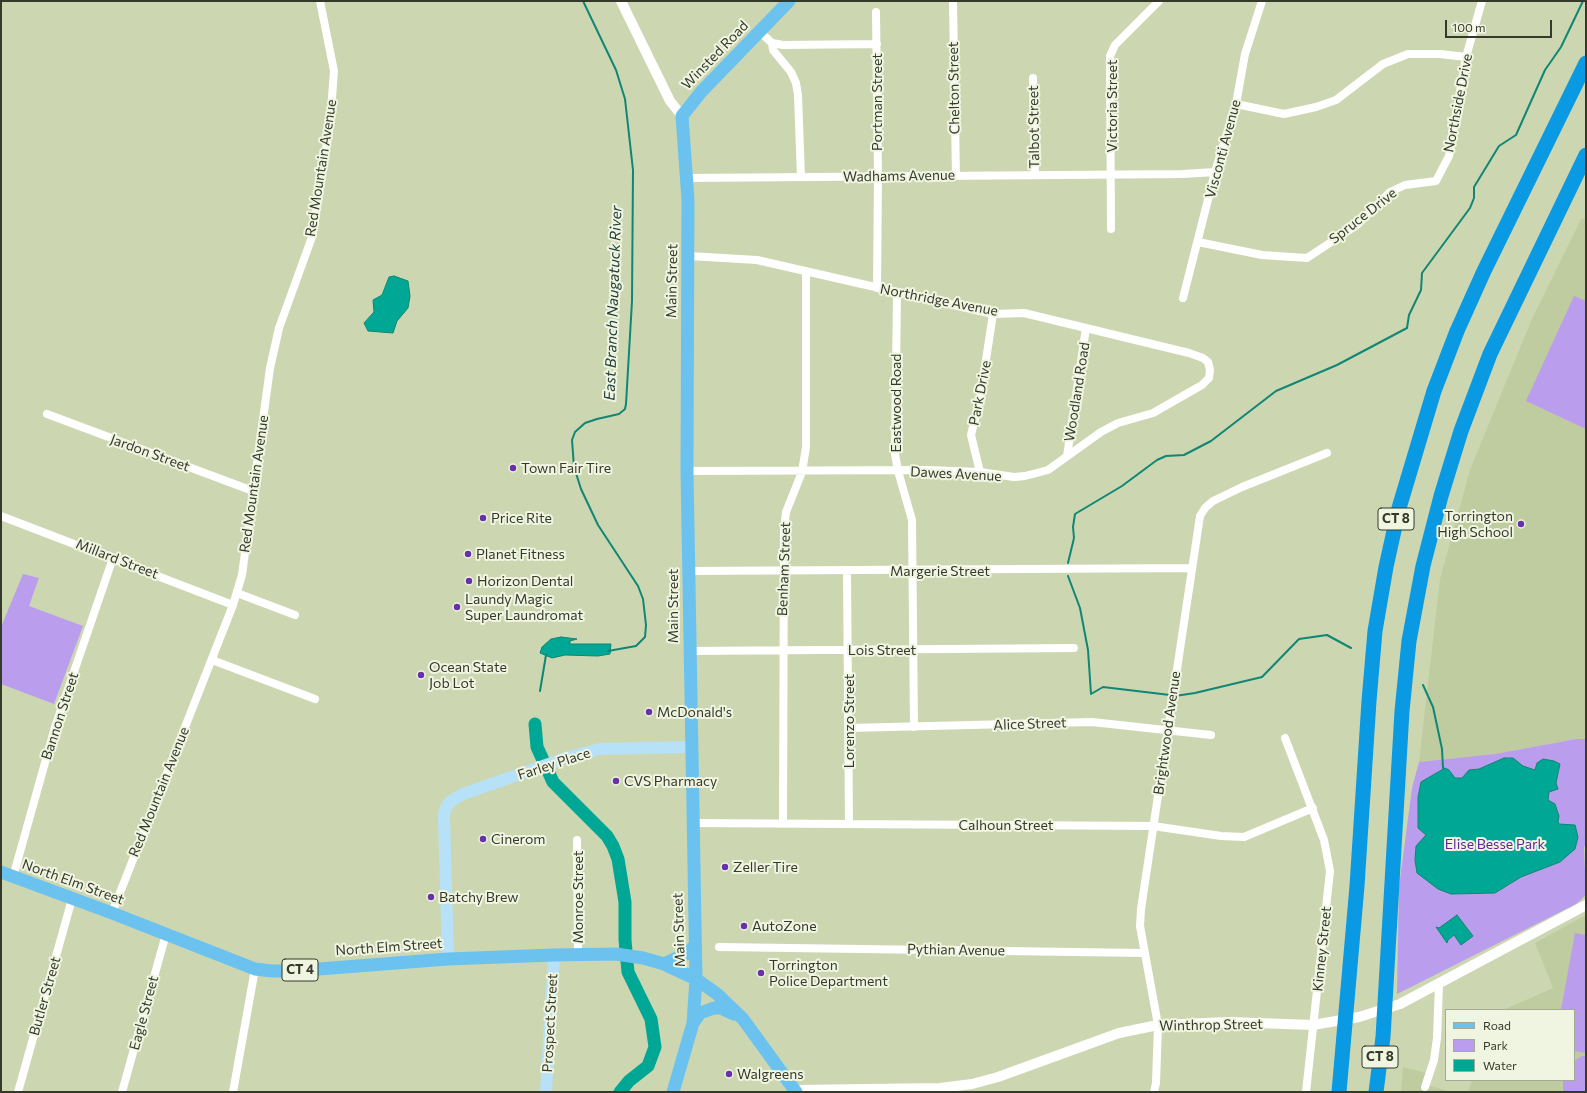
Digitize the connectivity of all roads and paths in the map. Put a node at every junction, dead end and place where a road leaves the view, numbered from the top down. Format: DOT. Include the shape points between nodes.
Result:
graph roads {
  1 [pos="320,1"];
  2 [pos="621,1"];
  3 [pos="789,1"];
  4 [pos="953,1"];
  5 [pos="1159,1"];
  6 [pos="1262,1"];
  7 [pos="1482,1"];
  8 [pos="876,12"];
  9 [pos="760,32"];
  10 [pos="772,43"];
  11 [pos="876,44"];
  12 [pos="1466,57"];
  13 [pos="1586,63"];
  14 [pos="1033,78"];
  15 [pos="1236,104"];
  16 [pos="682,116"];
  17 [pos="1586,155"];
  18 [pos="1215,172"];
  19 [pos="1112,174"];
  20 [pos="1035,175"];
  21 [pos="956,176"];
  22 [pos="801,177"];
  23 [pos="878,177"];
  24 [pos="687,178"];
  25 [pos="1436,181"];
  26 [pos="1111,229"];
  27 [pos="1198,242"];
  28 [pos="689,256"];
  29 [pos="806,271"];
  30 [pos="877,288"];
  31 [pos="897,293"];
  32 [pos="1183,298"];
  33 [pos="993,314"];
  34 [pos="1086,328"];
  35 [pos="1202,385"];
  36 [pos="47,414"];
  37 [pos="1327,453"];
  38 [pos="1067,456"];
  39 [pos="687,471"];
  40 [pos="898,471"];
  41 [pos="802,472"];
  42 [pos="980,472"];
  43 [pos="253,491"];
  44 [pos="1,516"];
  45 [pos="114,558"];
  46 [pos="1191,568"];
  47 [pos="783,571"];
  48 [pos="847,571"];
  49 [pos="912,571"];
  50 [pos="689,572"];
  51 [pos="237,593"];
  52 [pos="233,605"];
  53 [pos="295,615"];
  54 [pos="1074,648"];
  55 [pos="783,650"];
  56 [pos="848,650"];
  57 [pos="912,650"];
  58 [pos="690,651"];
  59 [pos="212,660"];
  60 [pos="315,699"];
  61 [pos="914,727"];
  62 [pos="849,728"];
  63 [pos="1168,731"];
  64 [pos="1211,735"];
  65 [pos="1285,738"];
  66 [pos="691,748"];
  67 [pos="1313,808"];
  68 [pos="692,823"];
  69 [pos="783,823"];
  70 [pos="849,824"];
  71 [pos="1153,826"];
  72 [pos="577,840"];
  73 [pos="7,875"];
  74 [pos="72,899"];
  75 [pos="1586,905"];
  76 [pos="112,913"];
  77 [pos="166,934"];
  78 [pos="694,946"];
  79 [pos="719,947"];
  80 [pos="1145,953"];
  81 [pos="554,955"];
  82 [pos="578,955"];
  83 [pos="448,959"];
  84 [pos="664,964"];
  85 [pos="255,969"];
  86 [pos="696,979"];
  87 [pos="1439,985"];
  88 [pos="743,1019"];
  89 [pos="693,1023"];
  90 [pos="1158,1024"];
  91 [pos="1313,1025"];
  92 [pos="1383,1037"];
  93 [pos="1425,1087"];
  94 [pos="1339,1088"];
  95 [pos="795,1091"];
  96 [pos="18,1092"];
  97 [pos="122,1092"];
  98 [pos="233,1092"];
  99 [pos="546,1092"];
  100 [pos="673,1092"];
  101 [pos="1154,1092"];
  102 [pos="1306,1092"];
  103 [pos="1376,1092"];
  104 [pos="1382,1092"];
  1 -- 43 [label="street, Red Mountain Avenue" via="334,71 330,124 312,237 279,328 270,368"];
  2 -- 16 [label="street" via="670,101"];
  3 -- 9 [label="main road, Winsted Road"];
  4 -- 21 [label="street, Chelton Street"];
  5 -- 19 [label="street, Victoria Street" via="1115,45 1110,56"];
  6 -- 15 [label="street, Visconti Avenue" via="1246,54"];
  7 -- 12 [label="street, Northside Drive"];
  8 -- 11 [label="street, Portman Street"];
  9 -- 10 [label="street"];
  9 -- 16 [label="main road, Winsted Road" via="701,92"];
  10 -- 11 [label="street"];
  10 -- 22 [label="street" via="773,50 791,72 796,83"];
  11 -- 23 [label="street, Portman Street"];
  12 -- 15 [label="street" via="1408,54 1383,64 1336,100 1284,114"];
  12 -- 25 [label="street, Northside Drive" via="1449,156"];
  13 -- 94 [label="highway, CT 8" via="1457,331 1434,391 1399,508 1375,631 1357,886"];
  14 -- 20 [label="street, Talbot Street"];
  15 -- 18 [label="street, Visconti Avenue"];
  16 -- 24 [label="main road, Main Street"];
  17 -- 92 [label="highway, CT 8" via="1490,354 1461,431 1423,566 1409,641 1402,711"];
  18 -- 19 [label="street, Wadhams Avenue"];
  18 -- 27 [label="street, Visconti Avenue"];
  19 -- 20 [label="street, Wadhams Avenue"];
  19 -- 26 [label="street, Victoria Street"];
  20 -- 21 [label="street, Wadhams Avenue"];
  21 -- 23 [label="street, Wadhams Avenue"];
  22 -- 23 [label="street, Wadhams Avenue"];
  22 -- 24 [label="street, Wadhams Avenue"];
  23 -- 30 [label="street, Portman Street"];
  24 -- 28 [label="main road, Main Street"];
  25 -- 27 [label="street, Spruce Drive" via="1405,185 1390,192 1357,225 1307,258 1262,255"];
  27 -- 32 [label="street, Visconti Avenue"];
  28 -- 29 [label="street, Northridge Avenue" via="757,260"];
  28 -- 39 [label="main road, Main Street"];
  29 -- 30 [label="street, Northridge Avenue"];
  29 -- 41 [label="street, Benham Street" via="806,447"];
  30 -- 31 [label="street, Northridge Avenue"];
  31 -- 33 [label="street, Northridge Avenue"];
  31 -- 40 [label="street, Eastwood Road" via="895,454"];
  33 -- 34 [label="street, Northridge Avenue" via="1024,313"];
  33 -- 42 [label="street, Park Drive" via="981,393 971,435"];
  34 -- 35 [label="street, Northridge Avenue" via="1203,358 1208,362 1210,370 1209,378"];
  34 -- 38 [label="street, Woodland Road"];
  35 -- 38 [label="street, Dawes Avenue" via="1152,412 1118,423"];
  36 -- 43 [label="street, Jardon Street"];
  37 -- 46 [label="street, Brightwood Avenue" via="1213,501 1200,516"];
  38 -- 42 [label="street, Dawes Avenue" via="1048,470 1025,476"];
  39 -- 41 [label="street, Dawes Avenue"];
  39 -- 50 [label="main road, Main Street"];
  40 -- 41 [label="street, Dawes Avenue"];
  40 -- 42 [label="street, Dawes Avenue"];
  40 -- 49 [label="street, Eastwood Road" via="912,520"];
  41 -- 47 [label="street, Benham Street" via="786,512"];
  43 -- 51 [label="street, Red Mountain Avenue" via="242,576"];
  44 -- 45 [label="street, Millard Street"];
  45 -- 52 [label="street, Millard Street"];
  45 -- 73 [label="street, Bannon Street"];
  46 -- 49 [label="street, Margerie Street"];
  46 -- 63 [label="street, Brightwood Avenue"];
  47 -- 48 [label="street, Margerie Street"];
  47 -- 50 [label="street, Margerie Street"];
  47 -- 55 [label="street, Benham Street"];
  48 -- 49 [label="street, Margerie Street"];
  48 -- 56 [label="street, Lorenzo Street"];
  49 -- 57 [label="street, Eastwood Road"];
  50 -- 58 [label="main road, Main Street"];
  51 -- 52 [label="street, Red Mountain Avenue"];
  51 -- 53 [label="street"];
  52 -- 59 [label="street, Red Mountain Avenue"];
  54 -- 57 [label="street, Lois Street"];
  55 -- 56 [label="street, Lois Street"];
  55 -- 58 [label="street, Lois Street"];
  55 -- 69 [label="street, Benham Street"];
  56 -- 57 [label="street, Lois Street"];
  56 -- 62 [label="street, Lorenzo Street"];
  57 -- 61 [label="street, Eastwood Road"];
  58 -- 66 [label="main road, Main Street"];
  59 -- 60 [label="street"];
  59 -- 76 [label="street, Red Mountain Avenue"];
  61 -- 62 [label="street, Alice Street"];
  61 -- 63 [label="street, Alice Street" via="1092,722"];
  62 -- 70 [label="street, Lorenzo Street"];
  63 -- 64 [label="street, Alice Street"];
  63 -- 71 [label="street, Brightwood Avenue"];
  65 -- 67 [label="street, Kinney Street"];
  66 -- 68 [label="main road, Main Street"];
  66 -- 83 [label="main road, Farley Place" via="600,749 554,762 464,794 447,804 444,819"];
  67 -- 71 [label="street, Calhoun Street" via="1244,837"];
  67 -- 91 [label="street, Kinney Street" via="1324,840 1330,871"];
  68 -- 69 [label="street, Calhoun Street"];
  68 -- 78 [label="main road, Main Street"];
  69 -- 70 [label="street, Calhoun Street"];
  70 -- 71 [label="street, Calhoun Street"];
  71 -- 80 [label="street, Brightwood Avenue" via="1140,909"];
  72 -- 82 [label="street, Monroe Street"];
  73 -- 74 [label="main road, North Elm Street / CT 4"];
  74 -- 76 [label="main road, North Elm Street / CT 4"];
  74 -- 96 [label="street, Butler Street"];
  75 -- 87 [label="street, Winthrop Street"];
  76 -- 77 [label="main road, North Elm Street / CT 4"];
  77 -- 85 [label="main road, North Elm Street / CT 4"];
  77 -- 97 [label="street, Eagle Street"];
  78 -- 84 [label="main road" via="683,956"];
  78 -- 86 [label="main road, Main Street"];
  79 -- 80 [label="street, Pythian Avenue"];
  80 -- 90 [label="street, Brightwood Avenue"];
  81 -- 82 [label="main road, North Elm Street / CT 4"];
  81 -- 83 [label="main road, North Elm Street / CT 4"];
  81 -- 99 [label="main road, Prospect Street"];
  82 -- 84 [label="main road, North Elm Street / CT 4" via="616,954"];
  83 -- 85 [label="main road, North Elm Street / CT 4" via="294,971"];
  84 -- 86 [label="main road, North Elm Street / CT 4"];
  85 -- 98 [label="street"];
  86 -- 88 [label="main road, CT 4" via="717,994"];
  86 -- 89 [label="main road, Main Street"];
  87 -- 91 [label="street, Winthrop Street" via="1393,1006 1359,1017"];
  87 -- 93 [label="street" via="1434,1060"];
  88 -- 89 [label="main road" via="721,1008 714,1008 700,1013"];
  88 -- 95 [label="main road, CT 4"];
  89 -- 100 [label="main road, Main Street"];
  90 -- 91 [label="street, Winthrop Street" via="1229,1022"];
  90 -- 95 [label="street, Winthrop Street" via="1119,1034 972,1084 940,1088"];
  90 -- 101 [label="street, Brightwood Avenue"];
  91 -- 102 [label="street, Kinney Street"];
  92 -- 103 [label="highway, CT 8"];
  92 -- 104 [label="highway"];
}
